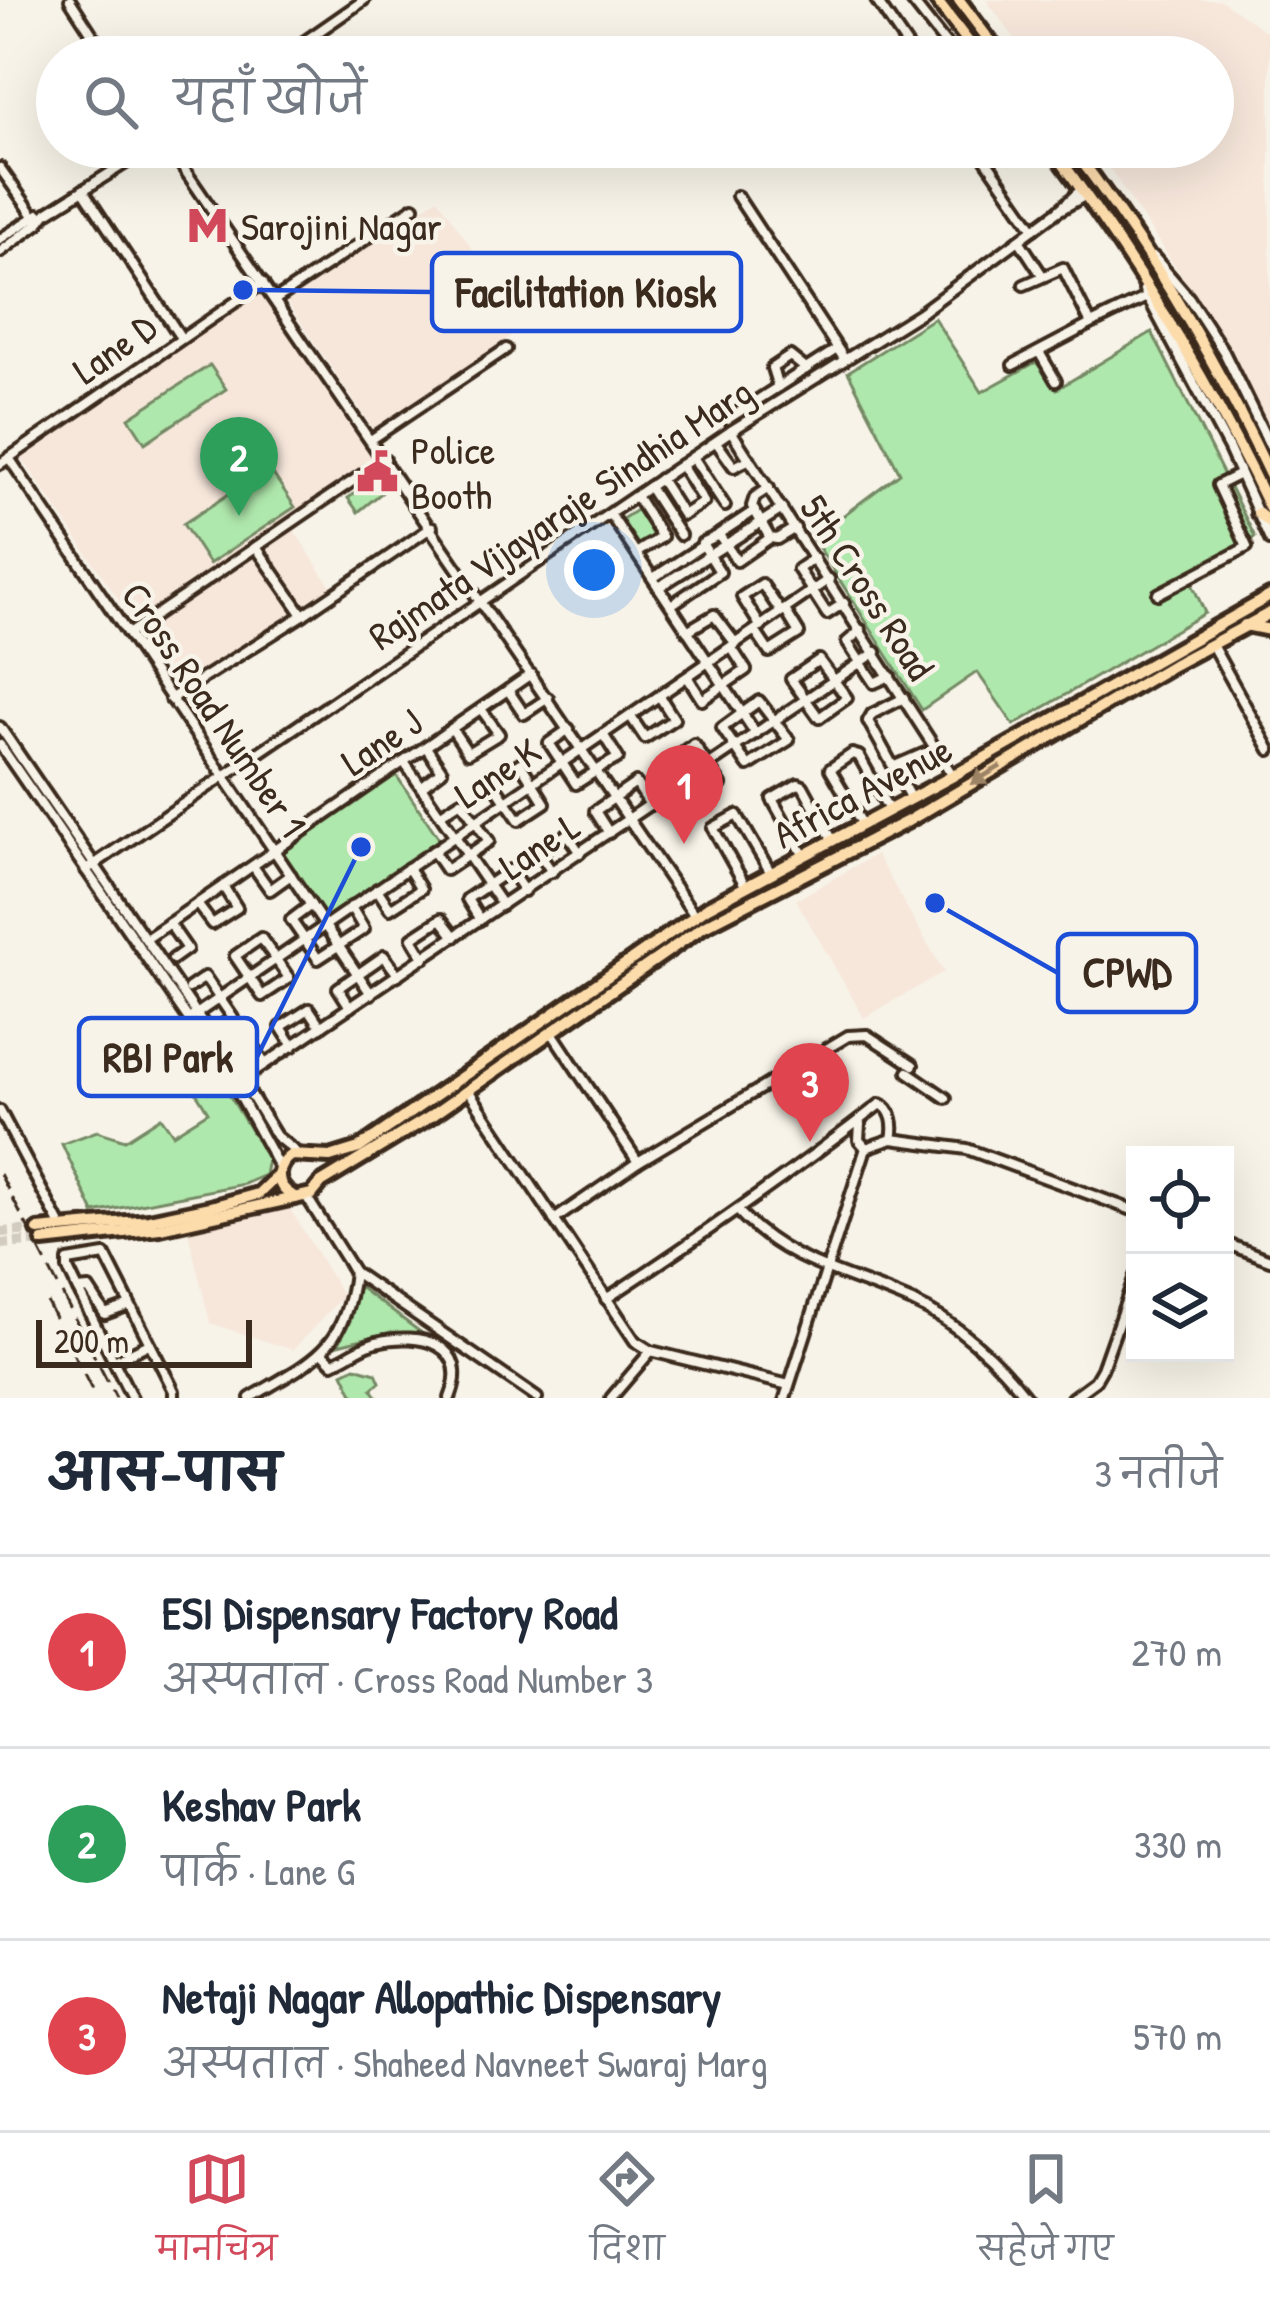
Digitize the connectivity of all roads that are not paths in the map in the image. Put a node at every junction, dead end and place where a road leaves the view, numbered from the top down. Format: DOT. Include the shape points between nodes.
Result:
graph roads {
  1 [pos="70,0"];
  2 [pos="364,0"];
  3 [pos="876,0"];
  4 [pos="911,0"];
  5 [pos="936,0"];
  6 [pos="958,0"];
  7 [pos="93,36"];
  8 [pos="312,36"];
  9 [pos="901,36"];
  10 [pos="939,36"];
  11 [pos="964,36"];
  12 [pos="986,36"];
  13 [pos="0,168"];
  14 [pos="118,168"];
  15 [pos="184,168"];
  16 [pos="992,168"];
  17 [pos="1066,168"];
  18 [pos="1088,168"];
  19 [pos="1102,168"];
  20 [pos="1093,175"];
  21 [pos="83,190"];
  22 [pos="1084,192"];
  23 [pos="736,196"];
  24 [pos="414,207"];
  25 [pos="37,219"];
  26 [pos="1034,229"];
  27 [pos="0,239"];
  28 [pos="1019,240"];
  29 [pos="1145,247"];
  30 [pos="0,252"];
  31 [pos="1042,275"];
  32 [pos="263,283"];
  33 [pos="1024,284"];
  34 [pos="1150,295"];
  35 [pos="275,300"];
  36 [pos="1091,324"];
  37 [pos="181,338"];
  38 [pos="837,349"];
  39 [pos="506,350"];
  40 [pos="1039,352"];
  41 [pos="845,360"];
  42 [pos="1013,364"];
  43 [pos="806,369"];
  44 [pos="1056,381"];
  45 [pos="778,387"];
  46 [pos="728,419"];
  47 [pos="731,431"];
  48 [pos="372,439"];
  49 [pos="716,442"];
  50 [pos="1270,446"];
  51 [pos="694,457"];
  52 [pos="386,459"];
  53 [pos="750,460"];
  54 [pos="4,461"];
  55 [pos="681,465"];
  56 [pos="1240,474"];
  57 [pos="1270,475"];
  58 [pos="660,479"];
  59 [pos="649,487"];
  60 [pos="769,488"];
  61 [pos="636,496"];
  62 [pos="725,506"];
  63 [pos="782,509"];
  64 [pos="754,511"];
  65 [pos="1264,511"];
  66 [pos="610,514"];
  67 [pos="761,522"];
  68 [pos="1270,523"];
  69 [pos="431,527"];
  70 [pos="795,528"];
  71 [pos="717,534"];
  72 [pos="680,535"];
  73 [pos="770,538"];
  74 [pos="1270,540"];
  75 [pos="726,544"];
  76 [pos="256,548"];
  77 [pos="705,550"];
  78 [pos="636,553"];
  79 [pos="814,558"];
  80 [pos="736,561"];
  81 [pos="720,572"];
  82 [pos="829,579"];
  83 [pos="656,583"];
  84 [pos="1270,584"];
  85 [pos="812,591"];
  86 [pos="1158,594"];
  87 [pos="1265,599"];
  88 [pos="482,602"];
  89 [pos="844,603"];
  90 [pos="670,605"];
  91 [pos="783,611"];
  92 [pos="1270,613"];
  93 [pos="303,615"];
  94 [pos="1245,625"];
  95 [pos="758,628"];
  96 [pos="861,630"];
  97 [pos="1270,630"];
  98 [pos="687,631"];
  99 [pos="128,634"];
  100 [pos="1211,644"];
  101 [pos="733,646"];
  102 [pos="876,652"];
  103 [pos="709,663"];
  104 [pos="859,663"];
  105 [pos="532,674"];
  106 [pos="890,676"];
  107 [pos="688,678"];
  108 [pos="836,680"];
  109 [pos="723,686"];
  110 [pos="508,690"];
  111 [pos="660,697"];
  112 [pos="548,698"];
  113 [pos="904,698"];
  114 [pos="170,699"];
  115 [pos="805,700"];
  116 [pos="482,709"];
  117 [pos="742,713"];
  118 [pos="631,717"];
  119 [pos="776,720"];
  120 [pos="0,727"];
  121 [pos="452,729"];
  122 [pos="568,729"];
  123 [pos="756,734"];
  124 [pos="604,736"];
  125 [pos="0,745"];
  126 [pos="426,747"];
  127 [pos="736,748"];
  128 [pos="1270,750"];
  129 [pos="583,751"];
  130 [pos="943,760"];
  131 [pos="404,762"];
  132 [pos="562,764"];
  133 [pos="708,766"];
  134 [pos="894,766"];
  135 [pos="604,767"];
  136 [pos="953,776"];
  137 [pos="225,778"];
  138 [pos="533,784"];
  139 [pos="679,786"];
  140 [pos="422,787"];
  141 [pos="615,798"];
  142 [pos="911,799"];
  143 [pos="505,802"];
  144 [pos="650,805"];
  145 [pos="890,810"];
  146 [pos="440,814"];
  147 [pos="630,819"];
  148 [pos="476,822"];
  149 [pos="863,825"];
  150 [pos="609,833"];
  151 [pos="456,836"];
  152 [pos="832,841"];
  153 [pos="274,851"];
  154 [pos="433,851"];
  155 [pos="580,853"];
  156 [pos="469,855"];
  157 [pos="803,856"];
  158 [pos="253,866"];
  159 [pos="90,867"];
  160 [pos="408,868"];
  161 [pos="552,872"];
  162 [pos="771,873"];
  163 [pos="291,875"];
  164 [pos="488,884"];
  165 [pos="223,886"];
  166 [pos="746,887"];
  167 [pos="377,889"];
  168 [pos="524,891"];
  169 [pos="197,904"];
  170 [pos="311,905"];
  171 [pos="502,905"];
  172 [pos="351,907"];
  173 [pos="695,916"];
  174 [pos="480,920"];
  175 [pos="169,923"];
  176 [pos="324,925"];
  177 [pos="455,937"];
  178 [pos="146,939"];
  179 [pos="304,939"];
  180 [pos="338,945"];
  181 [pos="276,958"];
  182 [pos="424,958"];
  183 [pos="173,959"];
  184 [pos="358,974"];
  185 [pos="398,975"];
  186 [pos="250,977"];
  187 [pos="189,988"];
  188 [pos="371,994"];
  189 [pos="220,998"];
  190 [pos="350,1007"];
  191 [pos="193,1016"];
  192 [pos="219,1027"];
  193 [pos="322,1027"];
  194 [pos="551,1031"];
  195 [pos="292,1046"];
  196 [pos="237,1057"];
  197 [pos="265,1064"];
  198 [pos="238,1083"];
  199 [pos="468,1090"];
  200 [pos="946,1098"];
  201 [pos="0,1111"];
  202 [pos="860,1123"];
  203 [pos="892,1139"];
  204 [pos="866,1148"];
  205 [pos="303,1154"];
  206 [pos="638,1162"];
  207 [pos="279,1171"];
  208 [pos="321,1183"];
  209 [pos="300,1196"];
  210 [pos="1126,1208"];
  211 [pos="739,1211"];
  212 [pos="554,1220"];
  213 [pos="62,1228"];
  214 [pos="1234,1246"];
  215 [pos="1270,1260"];
  216 [pos="826,1269"];
  217 [pos="354,1272"];
  218 [pos="78,1290"];
  219 [pos="606,1299"];
  220 [pos="1126,1301"];
  221 [pos="130,1305"];
  222 [pos="149,1344"];
  223 [pos="651,1351"];
  224 [pos="322,1352"];
  225 [pos="114,1360"];
  226 [pos="789,1385"];
  227 [pos="132,1398"];
  228 [pos="174,1398"];
  229 [pos="250,1398"];
  230 [pos="450,1398"];
  231 [pos="538,1398"];
  232 [pos="611,1398"];
  233 [pos="785,1398"];
  234 [pos="1027,1398"];
  235 [pos="1072,1398"];
  1 -- 7 [label="street"];
  2 -- 8 [label="street"];
  3 -- 9 [label="street"];
  4 -- 10 [label="street"];
  5 -- 11 [label="main road"];
  6 -- 12 [label="main road"];
  13 -- 25 [label="street"];
  14 -- 21 [label="street"];
  15 -- 32 [label="street"];
  16 -- 26 [label="street"];
  17 -- 22 [label="main road"];
  18 -- 20 [label="main road"];
  19 -- 20 [label="main road"];
  20 -- 29 [label="main road"];
  21 -- 25 [label="street"];
  21 -- 37 [label="street"];
  22 -- 26 [label="street, Rajmata Vijayaraje Sindhia Marg"];
  22 -- 34 [label="main road"];
  23 -- 38 [label="street"];
  24 -- 35 [label="street"];
  25 -- 27 [label="street"];
  25 -- 30 [label="street"];
  26 -- 28 [label="street, Rajmata Vijayaraje Sindhia Marg"];
  28 -- 31 [label="street"];
  28 -- 41 [label="street, Rajmata Vijayaraje Sindhia Marg"];
  29 -- 50 [label="street" via="1224,352"];
  29 -- 57 [label="main road"];
  31 -- 33 [label="street"];
  31 -- 36 [label="street" via="1064,269"];
  32 -- 35 [label="street"];
  32 -- 37 [label="street, Lane D"];
  34 -- 36 [label="street"];
  34 -- 56 [label="street"];
  34 -- 65 [label="main road" via="1172,322"];
  35 -- 48 [label="street"];
  36 -- 40 [label="street"];
  37 -- 54 [label="street, Lane D"];
  38 -- 41 [label="street"];
  38 -- 43 [label="street"];
  39 -- 48 [label="street"];
  40 -- 42 [label="street"];
  40 -- 44 [label="street"];
  41 -- 47 [label="street, Rajmata Vijayaraje Sindhia Marg"];
  43 -- 45 [label="street"];
  43 -- 45 [label="street" via="790,356 772,368"];
  45 -- 46 [label="street"];
  47 -- 49 [label="street, Rajmata Vijayaraje Sindhia Marg"];
  47 -- 53 [label="street, 5th Cross Road"];
  48 -- 52 [label="street"];
  49 -- 51 [label="street, Rajmata Vijayaraje Sindhia Marg"];
  49 -- 53 [label="street" via="734,467"];
  51 -- 55 [label="street, Rajmata Vijayaraje Sindhia Marg"];
  51 -- 62 [label="street"];
  52 -- 69 [label="street"];
  52 -- 76 [label="street"];
  53 -- 60 [label="street, 5th Cross Road"];
  54 -- 99 [label="street, Cross Road Number 1"];
  55 -- 58 [label="street, Rajmata Vijayaraje Sindhia Marg"];
  55 -- 58 [label="street" via="704,502 683,515"];
  56 -- 65 [label="street"];
  56 -- 86 [label="street" via="1217,485 1247,547"];
  58 -- 59 [label="street, Rajmata Vijayaraje Sindhia Marg"];
  59 -- 61 [label="street, Rajmata Vijayaraje Sindhia Marg"];
  59 -- 72 [label="street"];
  60 -- 63 [label="street, 5th Cross Road"];
  60 -- 64 [label="street" via="753,500"];
  61 -- 66 [label="street, Rajmata Vijayaraje Sindhia Marg"];
  61 -- 78 [label="street" via="662,537"];
  63 -- 67 [label="street"];
  63 -- 70 [label="street, 5th Cross Road"];
  64 -- 67 [label="street"];
  64 -- 71 [label="street"];
  65 -- 68 [label="main road"];
  65 -- 74 [label="street"];
  66 -- 78 [label="street"];
  66 -- 88 [label="street, Rajmata Vijayaraje Sindhia Marg"];
  67 -- 73 [label="street"];
  67 -- 75 [label="street"];
  69 -- 88 [label="street"];
  69 -- 93 [label="street"];
  70 -- 73 [label="street"];
  70 -- 79 [label="street, 5th Cross Road"];
  71 -- 75 [label="street"];
  71 -- 77 [label="street"];
  73 -- 80 [label="street"];
  75 -- 77 [label="street"];
  75 -- 80 [label="street"];
  76 -- 93 [label="street"];
  76 -- 99 [label="street"];
  77 -- 81 [label="street"];
  77 -- 83 [label="street"];
  78 -- 83 [label="street"];
  79 -- 82 [label="street, 5th Cross Road"];
  79 -- 85 [label="street" via="798,569"];
  80 -- 81 [label="street"];
  81 -- 90 [label="street"];
  82 -- 85 [label="street, Lane K"];
  82 -- 89 [label="street, 5th Cross Road"];
  83 -- 90 [label="street"];
  84 -- 87 [label="main road"];
  85 -- 89 [label="street" via="827,614"];
  85 -- 91 [label="street, Lane K"];
  87 -- 136 [label="main road, Africa Avenue"];
  88 -- 105 [label="street"];
  88 -- 137 [label="street, Rajmata Vijayaraje Sindhia Marg"];
  89 -- 96 [label="street, 5th Cross Road"];
  90 -- 98 [label="street"];
  91 -- 95 [label="street, Lane K"];
  91 -- 95 [label="street" via="799,633 770,652"];
  91 -- 95 [label="street" via="761,584 742,597"];
  92 -- 94 [label="main road, Africa Avenue"];
  93 -- 114 [label="street"];
  94 -- 97 [label="main road"];
  94 -- 100 [label="main road, Africa Avenue"];
  95 -- 101 [label="street, Lane K"];
  96 -- 102 [label="street, 5th Cross Road"];
  96 -- 104 [label="street" via="847,641"];
  98 -- 101 [label="street" via="714,615"];
  98 -- 103 [label="street"];
  99 -- 114 [label="street, Cross Road Number 1"];
  100 -- 128 [label="street"];
  100 -- 194 [label="main road, Africa Avenue, one-way" via="908,821 704,926"];
  101 -- 103 [label="street, Lane K"];
  101 -- 109 [label="street" via="746,670"];
  102 -- 104 [label="street, Lane L"];
  102 -- 106 [label="street, 5th Cross Road"];
  103 -- 107 [label="street, Lane K"];
  103 -- 109 [label="street"];
  104 -- 106 [label="street" via="874,682"];
  104 -- 108 [label="street, Lane L"];
  105 -- 110 [label="street, Lane J"];
  105 -- 112 [label="street"];
  106 -- 113 [label="street, 5th Cross Road"];
  107 -- 109 [label="street" via="702,700"];
  107 -- 111 [label="street, Lane K"];
  108 -- 115 [label="street, Lane L"];
  108 -- 115 [label="street" via="847,698 834,709 819,718"];
  108 -- 115 [label="street" via="815,662 791,679"];
  109 -- 117 [label="street"];
  110 -- 112 [label="street" via="524,713"];
  110 -- 116 [label="street, Lane J"];
  111 -- 118 [label="street, Lane K"];
  111 -- 118 [label="street" via="674,718 644,738"];
  112 -- 122 [label="street"];
  113 -- 130 [label="street, 5th Cross Road"];
  113 -- 134 [label="street" via="868,717"];
  114 -- 137 [label="street, Cross Road Number 1"];
  115 -- 119 [label="street, Lane L"];
  116 -- 121 [label="street, Lane J"];
  116 -- 121 [label="street" via="499,734 468,752"];
  117 -- 119 [label="street" via="760,701"];
  117 -- 123 [label="street"];
  117 -- 127 [label="street" via="722,728"];
  118 -- 124 [label="street, Lane K"];
  119 -- 123 [label="street, Lane L"];
  119 -- 127 [label="street" via="788,742 748,766"];
  120 -- 159 [label="street"];
  121 -- 126 [label="street, Lane J"];
  122 -- 129 [label="street"];
  122 -- 132 [label="street" via="549,743"];
  123 -- 127 [label="street, Lane L"];
  124 -- 129 [label="street, Lane K"];
  124 -- 135 [label="street" via="618,758"];
  125 -- 159 [label="street"];
  126 -- 131 [label="street, Lane J"];
  126 -- 140 [label="street" via="442,771"];
  127 -- 133 [label="street, Lane L"];
  129 -- 132 [label="street, Lane K"];
  129 -- 135 [label="street"];
  130 -- 134 [label="street" via="925,752"];
  130 -- 136 [label="street, 5th Cross Road"];
  131 -- 140 [label="street"];
  131 -- 153 [label="street, Lane J"];
  132 -- 135 [label="street" via="576,784"];
  132 -- 138 [label="street, Lane K"];
  133 -- 139 [label="street, Lane L"];
  133 -- 139 [label="street" via="721,785 691,804"];
  133 -- 139 [label="street" via="694,744 664,764"];
  134 -- 142 [label="street"];
  135 -- 141 [label="street"];
  136 -- 142 [label="main road, Africa Avenue"];
  137 -- 153 [label="street, Cross Road Number 1"];
  137 -- 159 [label="street, Rajmata Vijayaraje Sindhia Marg"];
  138 -- 143 [label="street, Lane K"];
  138 -- 143 [label="street" via="545,803 519,820"];
  138 -- 143 [label="street" via="520,763 492,781"];
  139 -- 144 [label="street, Lane L"];
  140 -- 146 [label="street"];
  141 -- 144 [label="street" via="636,783"];
  141 -- 147 [label="street"];
  141 -- 150 [label="street" via="596,812"];
  142 -- 145 [label="main road, Africa Avenue"];
  143 -- 148 [label="street, Lane K"];
  144 -- 147 [label="street, Lane L"];
  145 -- 149 [label="main road, Africa Avenue"];
  145 -- 149 [label="street" via="852,754 830,769"];
  146 -- 148 [label="street" via="461,801"];
  146 -- 151 [label="street"];
  147 -- 150 [label="street, Lane L"];
  147 -- 173 [label="street"];
  148 -- 151 [label="street, Lane K"];
  148 -- 156 [label="street" via="489,841"];
  149 -- 152 [label="main road, Africa Avenue"];
  150 -- 155 [label="street, Lane L"];
  151 -- 154 [label="street, Lane K"];
  151 -- 156 [label="street"];
  152 -- 157 [label="main road, Africa Avenue"];
  152 -- 157 [label="street" via="798,784 772,799"];
  153 -- 158 [label="street, Lane J"];
  153 -- 163 [label="street, Cross Road Number 1"];
  154 -- 156 [label="street" via="446,870"];
  154 -- 160 [label="street, Lane K"];
  155 -- 161 [label="street, Lane L"];
  155 -- 161 [label="street" via="567,834 539,854"];
  156 -- 164 [label="street"];
  157 -- 162 [label="main road, Africa Avenue"];
  158 -- 163 [label="street" via="270,890"];
  158 -- 165 [label="street, Lane J"];
  159 -- 178 [label="street"];
  159 -- 191 [label="street"];
  160 -- 167 [label="street, Lane K"];
  160 -- 167 [label="street" via="421,889 390,909"];
  161 -- 168 [label="street, Lane L"];
  162 -- 166 [label="main road, Africa Avenue"];
  162 -- 166 [label="street" via="737,814 713,828"];
  163 -- 170 [label="street, Cross Road Number 1"];
  164 -- 168 [label="street" via="510,870"];
  164 -- 171 [label="street"];
  164 -- 174 [label="street" via="466,899"];
  165 -- 169 [label="street, Lane J"];
  165 -- 169 [label="street" via="237,908 212,924"];
  166 -- 173 [label="main road, Africa Avenue"];
  167 -- 172 [label="street, Lane K"];
  168 -- 171 [label="street, Lane L"];
  169 -- 175 [label="street, Lane J"];
  170 -- 176 [label="street, Cross Road Number 1"];
  170 -- 179 [label="street" via="291,920"];
  171 -- 174 [label="street, Lane L"];
  172 -- 176 [label="street, Lane K"];
  172 -- 180 [label="street" via="364,929"];
  173 -- 205 [label="main road, Africa Avenue" via="362,1146 341,1156"];
  174 -- 177 [label="street, Lane L"];
  175 -- 178 [label="street, Lane J"];
  175 -- 183 [label="street" via="187,949"];
  176 -- 179 [label="street, Lane K"];
  176 -- 180 [label="street, Cross Road Number 1"];
  177 -- 182 [label="street, Lane L"];
  177 -- 182 [label="street" via="441,919 412,938"];
  178 -- 191 [label="street"];
  179 -- 180 [label="street" via="318,958"];
  179 -- 181 [label="street, Lane K"];
  180 -- 184 [label="street, Cross Road Number 1"];
  181 -- 186 [label="street, Lane K"];
  181 -- 186 [label="street" via="289,978 262,996"];
  181 -- 186 [label="street" via="261,938 235,956"];
  182 -- 185 [label="street, Lane L"];
  184 -- 185 [label="street" via="385,956"];
  184 -- 188 [label="street, Cross Road Number 1"];
  184 -- 190 [label="street" via="338,988"];
  185 -- 188 [label="street, Lane L"];
  186 -- 189 [label="street, Lane K"];
  187 -- 189 [label="street" via="205,977"];
  188 -- 190 [label="street, Lane L"];
  189 -- 191 [label="street, Lane K"];
  189 -- 192 [label="street" via="233,1018"];
  190 -- 193 [label="street, Lane L"];
  191 -- 198 [label="street"];
  193 -- 195 [label="street, Lane L"];
  193 -- 195 [label="street" via="309,1009 281,1027"];
  194 -- 199 [label="main road, Africa Avenue"];
  194 -- 206 [label="street"];
  195 -- 197 [label="street, Lane L"];
  196 -- 197 [label="street" via="253,1046"];
  197 -- 198 [label="street, Lane L"];
  198 -- 205 [label="street" via="276,1136"];
  198 -- 207 [label="street"];
  199 -- 208 [label="main road, Africa Avenue"];
  199 -- 212 [label="street"];
  200 -- 206 [label="street" via="857,1033"];
  201 -- 213 [label="street"];
  202 -- 203 [label="street" via="884,1105"];
  202 -- 204 [label="street"];
  202 -- 211 [label="street"];
  203 -- 204 [label="street"];
  203 -- 210 [label="street" via="967,1149"];
  204 -- 216 [label="street"];
  205 -- 207 [label="main road" via="286,1158"];
  205 -- 208 [label="main road" via="319,1163"];
  206 -- 212 [label="street"];
  207 -- 209 [label="main road" via="282,1188"];
  207 -- 213 [label="main road" via="258,1194 211,1207"];
  208 -- 209 [label="main road"];
  209 -- 213 [label="main road" via="160,1228 40,1236"];
  209 -- 217 [label="street"];
  211 -- 216 [label="street" via="768,1241"];
  211 -- 219 [label="street"];
  212 -- 219 [label="street"];
  214 -- 215 [label="street"];
  216 -- 226 [label="street"];
  216 -- 234 [label="street" via="932,1313"];
  217 -- 224 [label="street" via="344,1323"];
  217 -- 231 [label="street"];
  218 -- 221 [label="street" via="89,1289 107,1315"];
  218 -- 221 [label="street" via="68,1261 100,1253"];
  218 -- 225 [label="street"];
  219 -- 223 [label="street"];
  220 -- 235 [label="street" via="1102,1369"];
  221 -- 222 [label="street"];
  222 -- 225 [label="street"];
  222 -- 228 [label="street"];
  223 -- 226 [label="street"];
  223 -- 232 [label="street"];
  224 -- 229 [label="street"];
  224 -- 230 [label="street" via="334,1363 373,1342 434,1343 457,1365"];
  225 -- 227 [label="street"];
  226 -- 233 [label="street"];
}
